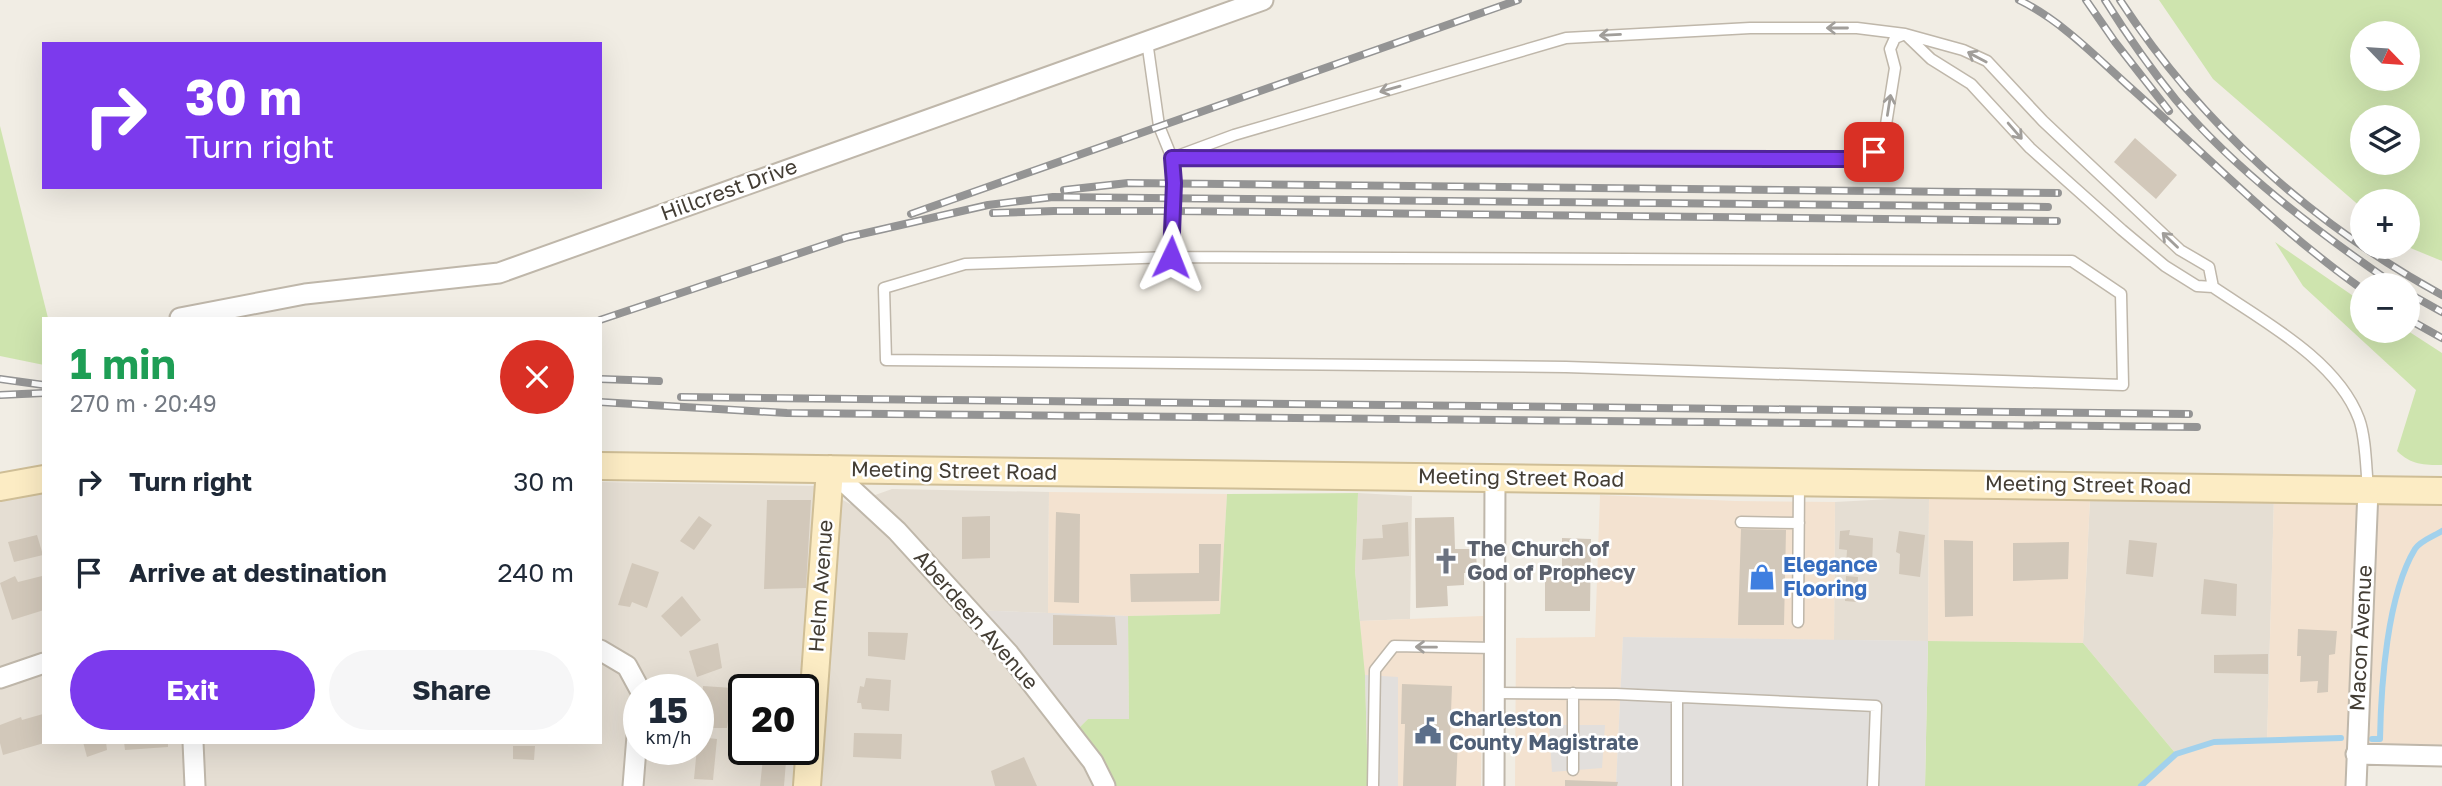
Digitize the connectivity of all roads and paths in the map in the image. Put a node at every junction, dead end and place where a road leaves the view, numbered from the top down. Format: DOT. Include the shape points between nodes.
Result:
graph roads {
  1 [pos="1263,0"];
  2 [pos="1905,34"];
  3 [pos="1147,41"];
  4 [pos="1172,158"];
  5 [pos="1171,257"];
  6 [pos="2213,288"];
  7 [pos="185,317"];
  8 [pos="602,466"];
  9 [pos="830,469"];
  10 [pos="1495,478"];
  11 [pos="42,479"];
  12 [pos="1799,482"];
  13 [pos="0,487"];
  14 [pos="2368,489"];
  15 [pos="2442,491"];
  16 [pos="1741,522"];
  17 [pos="1798,523"];
  18 [pos="1798,622"];
  19 [pos="1494,648"];
  20 [pos="602,651"];
  21 [pos="42,664"];
  22 [pos="631,674"];
  23 [pos="0,678"];
  24 [pos="1494,693"];
  25 [pos="1573,693"];
  26 [pos="1677,698"];
  27 [pos="193,744"];
  28 [pos="2356,754"];
  29 [pos="2442,756"];
  30 [pos="635,765"];
  31 [pos="1573,770"];
  32 [pos="195,786"];
  33 [pos="633,786"];
  34 [pos="807,786"];
  35 [pos="1105,786"];
  36 [pos="1373,786"];
  37 [pos="1494,786"];
  38 [pos="1677,786"];
  39 [pos="1873,786"];
  40 [pos="2356,786"];
  1 -- 3 [label="street, Hillcrest Drive"];
  2 -- 4 [label="lane, one-way" via="1857,28 1750,27 1566,38 1234,135"];
  4 -- 2 [label="lane, one-way" via="1862,159 1874,152 1884,136 1895,68 1891,49 1895,38"];
  2 -- 6 [label="lane, one-way" via="1931,59 1971,84 2030,148 2165,266 2197,285"];
  6 -- 2 [label="lane, one-way" via="2209,267 2180,250 2043,121 1987,61"];
  3 -- 4 [label="lane" via="1159,126"];
  3 -- 7 [label="street, Hillcrest Drive" via="499,273 305,295"];
  4 -- 5 [label="lane"];
  5 -- 5 [label="lane" via="965,264 884,288 887,360 1566,368 2123,384 2121,294 2072,261"];
  6 -- 14 [label="lane" via="2312,354 2343,390 2360,421"];
  8 -- 9 [label="street, Meeting Street Road"];
  9 -- 10 [label="street, Meeting Street Road"];
  9 -- 34 [label="street, Helm Avenue"];
  9 -- 35 [label="street, Aberdeen Avenue" via="897,531 1009,654 1093,762"];
  10 -- 12 [label="street, Meeting Street Road"];
  10 -- 19 [label="street"];
  11 -- 13 [label="street"];
  12 -- 14 [label="street, Meeting Street Road"];
  12 -- 17 [label="lane"];
  14 -- 15 [label="street, Meeting Street Road"];
  14 -- 28 [label="street, Macon Avenue"];
  16 -- 17 [label="lane"];
  17 -- 18 [label="lane"];
  19 -- 24 [label="street"];
  19 -- 36 [label="lane, one-way" via="1394,646 1375,670"];
  20 -- 22 [label="street" via="627,666"];
  21 -- 23 [label="street"];
  24 -- 25 [label="lane"];
  24 -- 37 [label="street"];
  25 -- 26 [label="lane"];
  25 -- 31 [label="lane"];
  26 -- 38 [label="lane"];
  26 -- 39 [label="lane" via="1876,706"];
  27 -- 32 [label="street"];
  28 -- 29 [label="street"];
  28 -- 40 [label="street, Macon Avenue"];
  30 -- 33 [label="street"];
}
